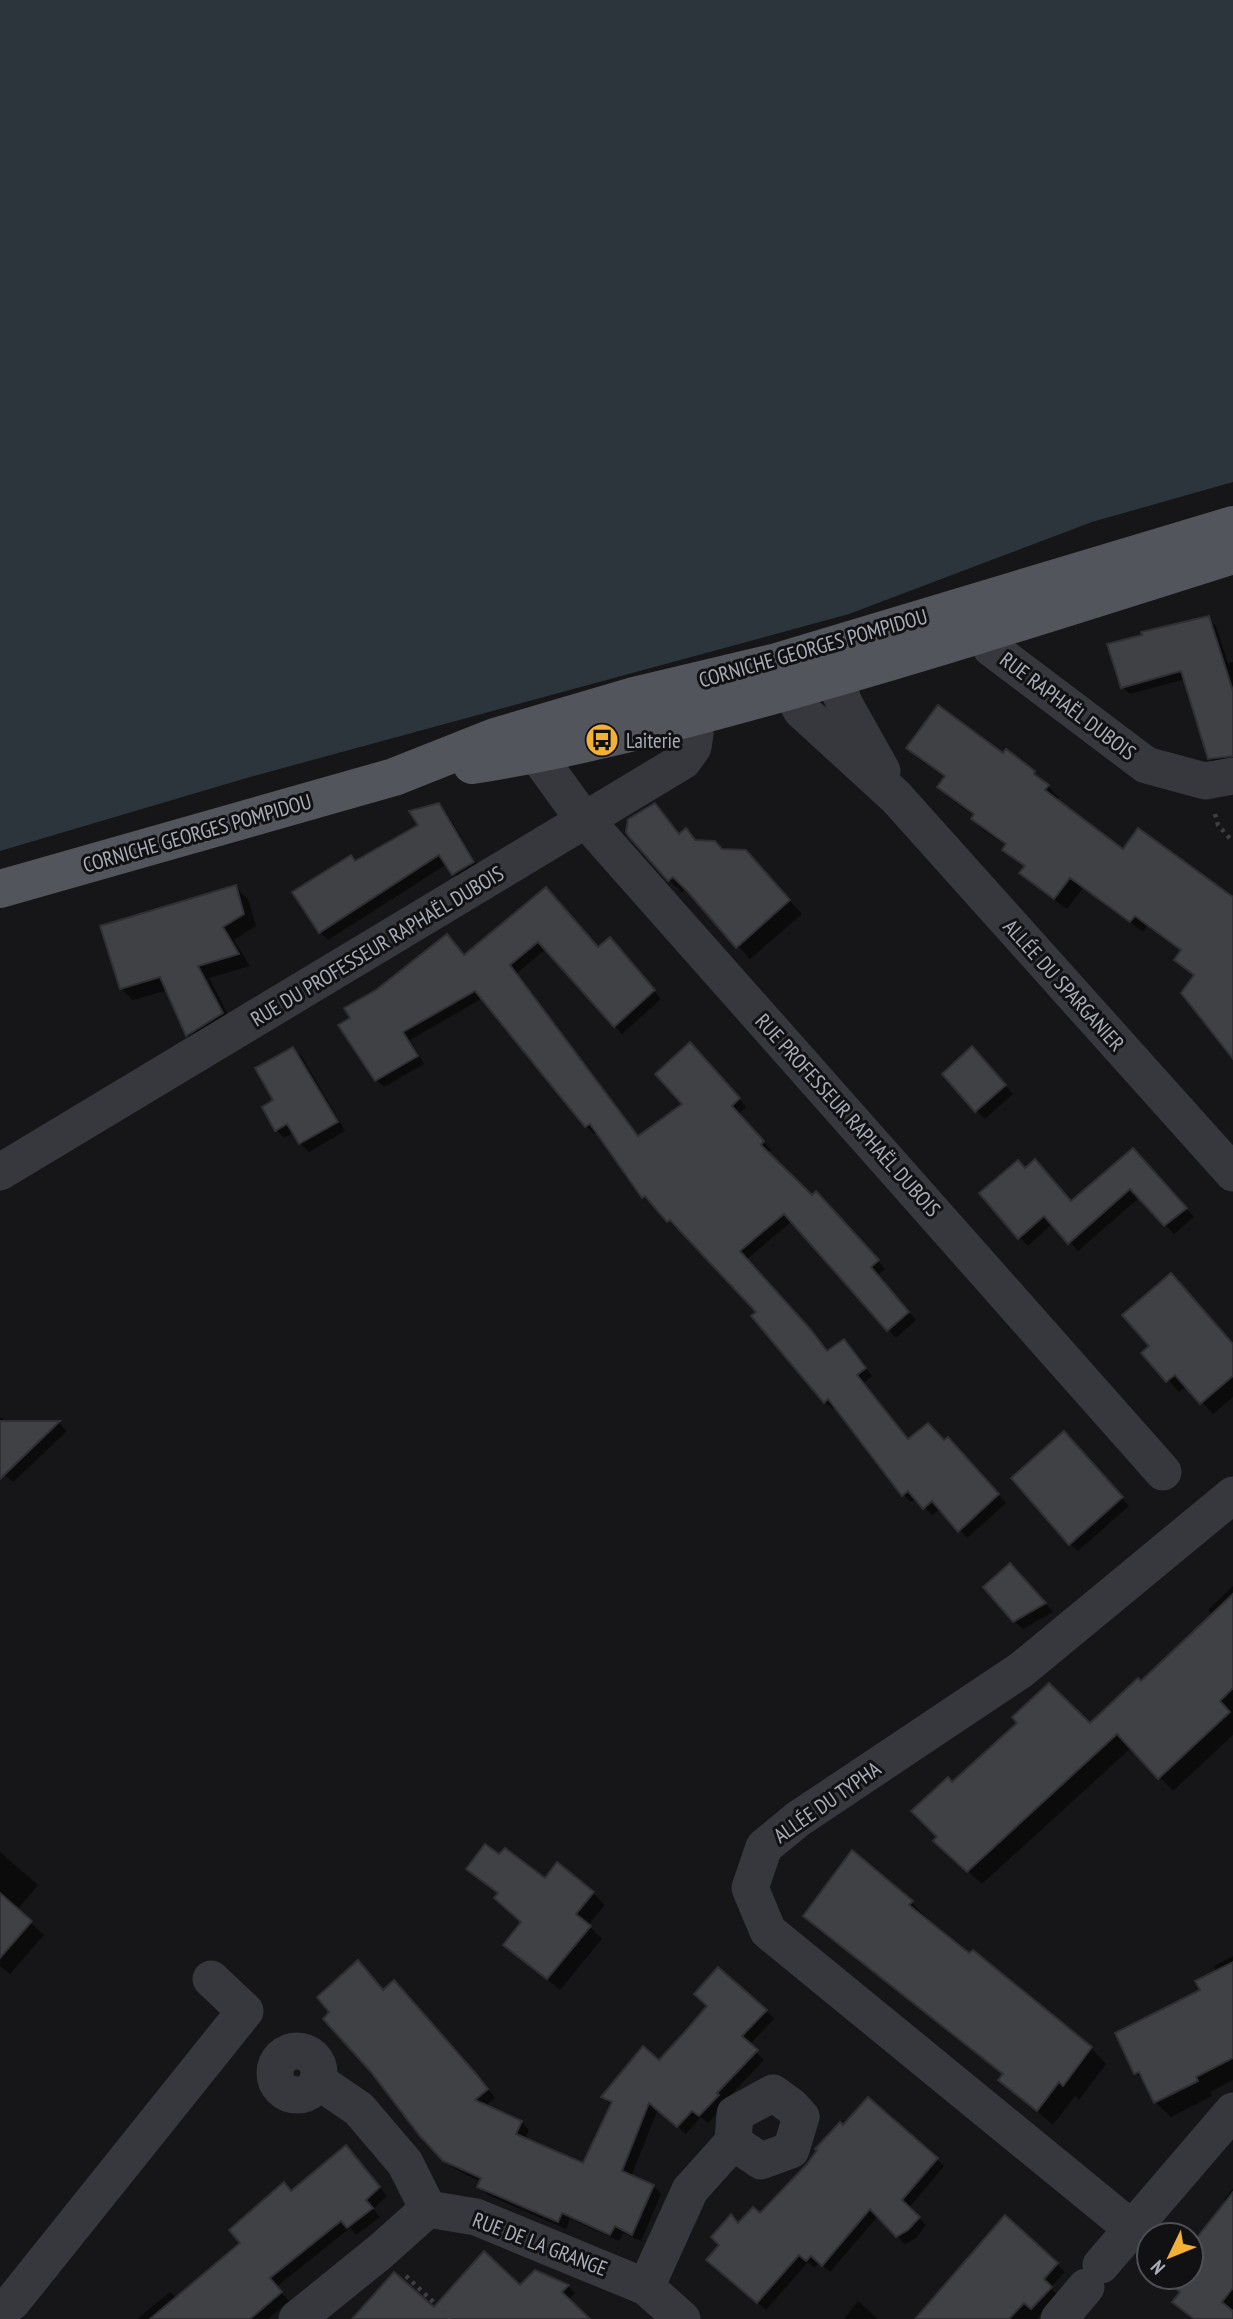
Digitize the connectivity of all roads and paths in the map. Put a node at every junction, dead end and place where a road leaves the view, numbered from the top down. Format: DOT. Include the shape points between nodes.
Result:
graph roads {
  1 [pos="1233,525"];
  2 [pos="1233,555"];
  3 [pos="980,618"];
  4 [pos="828,663"];
  5 [pos="784,676"];
  6 [pos="688,701"];
  7 [pos="537,755"];
  8 [pos="394,776"];
  9 [pos="1233,776"];
  10 [pos="895,797"];
  11 [pos="587,821"];
  12 [pos="0,889"];
  13 [pos="0,1172"];
  14 [pos="1233,1173"];
  15 [pos="1163,1472"];
  16 [pos="1233,1494"];
  17 [pos="211,1979"];
  18 [pos="318,2081"];
  19 [pos="1233,2111"];
  20 [pos="733,2142"];
  21 [pos="428,2209"];
  22 [pos="1131,2228"];
  23 [pos="381,2251"];
  24 [pos="646,2287"];
  25 [pos="0,2309"];
  26 [pos="297,2319"];
  27 [pos="451,2319"];
  28 [pos="682,2319"];
  29 [pos="1059,2319"];
  1 -- 3 [label="main road, CORNICHE GEORGES POMPIDOU"];
  2 -- 3 [label="main road, CORNICHE GEORGES POMPIDOU"];
  3 -- 4 [label="main road, CORNICHE GEORGES POMPIDOU"];
  3 -- 9 [label="street, RUE RAPHAËL DUBOIS" via="991,648 1146,765 1205,781"];
  4 -- 5 [label="main road, CORNICHE GEORGES POMPIDOU"];
  4 -- 10 [label="street, ALLÉE DU SPARGANIER" via="845,705"];
  5 -- 6 [label="main road, CORNICHE GEORGES POMPIDOU"];
  5 -- 10 [label="street, ALLÉE DU SPARGANIER" via="801,710"];
  6 -- 7 [label="main road, CORNICHE GEORGES POMPIDOU"];
  6 -- 8 [label="main road, CORNICHE GEORGES POMPIDOU" via="495,737"];
  6 -- 11 [label="street, RUE DU PROFESSEUR RAPHAËL DUBOIS" via="695,734 693,747 682,761"];
  7 -- 8 [label="main road, CORNICHE GEORGES POMPIDOU"];
  7 -- 11 [label="street, RUE PROFESSEUR RAPHAËL DUBOIS"];
  8 -- 12 [label="main road, CORNICHE GEORGES POMPIDOU"];
  10 -- 14 [label="street, ALLÉE DU SPARGANIER"];
  11 -- 13 [label="street, RUE DU PROFESSEUR RAPHAËL DUBOIS"];
  11 -- 15 [label="street, RUE PROFESSEUR RAPHAËL DUBOIS"];
  16 -- 22 [label="street, ALLÉE DU TYPHA" via="1021,1670 798,1819 764,1847 750,1888 768,1931"];
  17 -- 25 [label="street" via="245,2011 12,2302"];
  18 -- 21 [label="street" via="359,2109 405,2163"];
  19 -- 22 [label="street"];
  20 -- 24 [label="street" via="690,2190"];
  21 -- 23 [label="street"];
  21 -- 24 [label="street, RUE DE LA GRANGE" via="476,2217"];
  22 -- 29 [label="street"];
  23 -- 26 [label="street"];
  23 -- 27 [label="path"];
  24 -- 28 [label="street, RUE DE LA GRANGE"];
}
